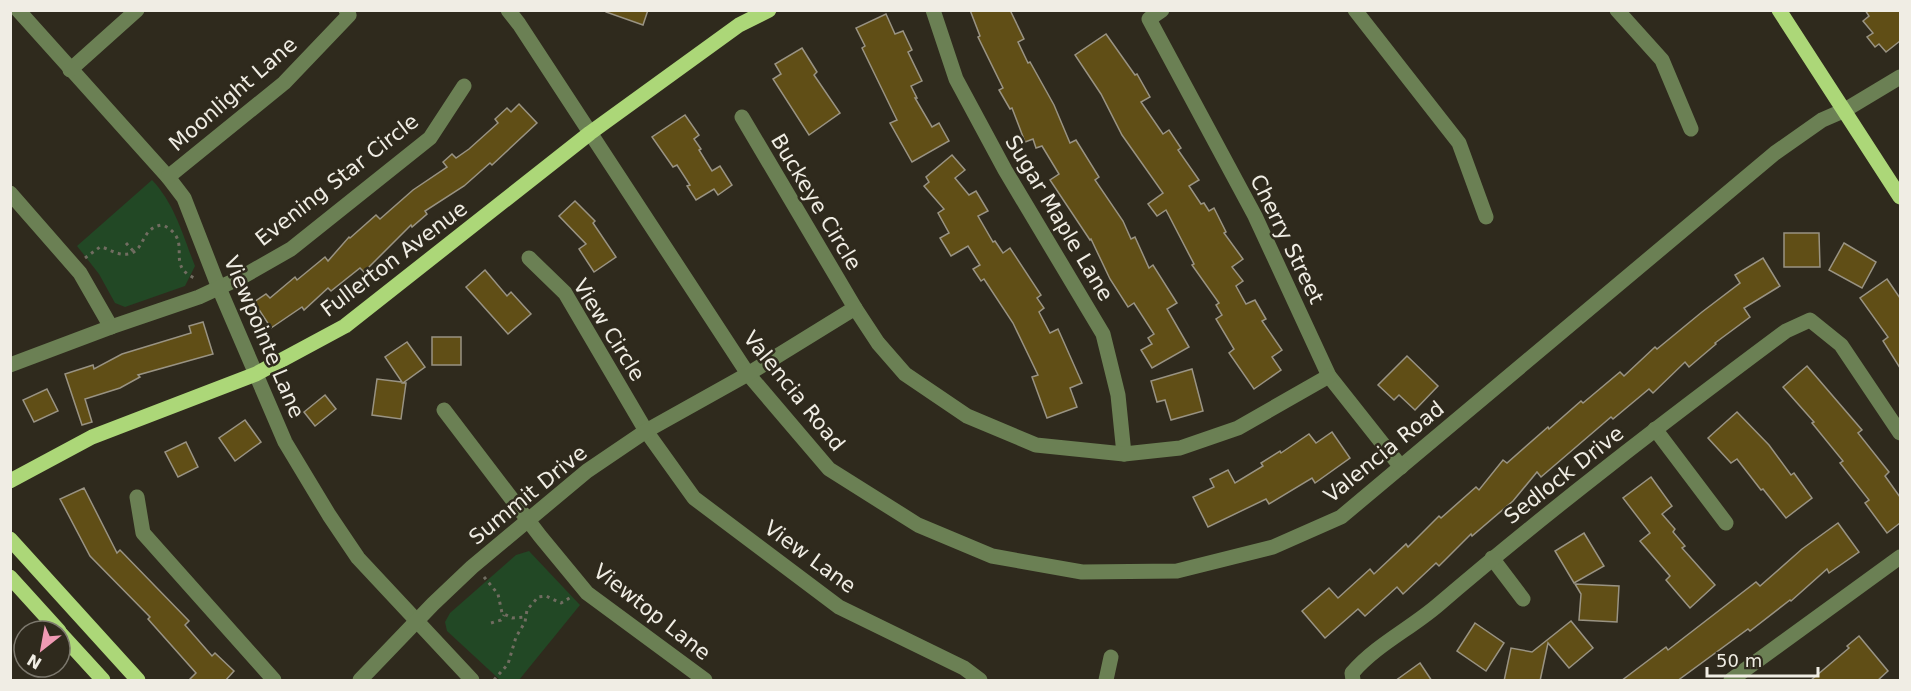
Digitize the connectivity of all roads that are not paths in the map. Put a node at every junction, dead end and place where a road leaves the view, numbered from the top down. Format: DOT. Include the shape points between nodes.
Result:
graph roads {
  1 [pos="18,10"];
  2 [pos="138,10"];
  3 [pos="508,10"];
  4 [pos="769,10"];
  5 [pos="933,10"];
  6 [pos="1355,10"];
  7 [pos="1617,10"];
  8 [pos="1779,10"];
  9 [pos="348,13"];
  10 [pos="1155,15"];
  11 [pos="70,70"];
  12 [pos="1900,77"];
  13 [pos="464,86"];
  14 [pos="1845,110"];
  15 [pos="742,117"];
  16 [pos="1691,129"];
  17 [pos="590,133"];
  18 [pos="168,177"];
  19 [pos="10,193"];
  20 [pos="1900,197"];
  21 [pos="1486,217"];
  22 [pos="529,258"];
  23 [pos="219,288"];
  24 [pos="855,308"];
  25 [pos="111,327"];
  26 [pos="10,365"];
  27 [pos="256,374"];
  28 [pos="748,374"];
  29 [pos="1329,376"];
  30 [pos="444,410"];
  31 [pos="1655,429"];
  32 [pos="646,431"];
  33 [pos="1900,433"];
  34 [pos="1124,454"];
  35 [pos="1401,467"];
  36 [pos="10,481"];
  37 [pos="137,497"];
  38 [pos="528,519"];
  39 [pos="1726,523"];
  40 [pos="10,539"];
  41 [pos="1900,557"];
  42 [pos="1492,558"];
  43 [pos="10,577"];
  44 [pos="1523,598"];
  45 [pos="47,619"];
  46 [pos="416,621"];
  47 [pos="72,646"];
  48 [pos="1111,657"];
  49 [pos="1352,677"];
  50 [pos="103,681"];
  51 [pos="138,681"];
  52 [pos="274,681"];
  53 [pos="360,681"];
  54 [pos="472,681"];
  55 [pos="705,681"];
  56 [pos="980,681"];
  57 [pos="1106,681"];
  58 [pos="1731,681"];
  1 -- 11 [label="street, Viewpointe Lane"];
  2 -- 11 [label="street"];
  3 -- 17 [label="street, Valencia Road"];
  4 -- 17 [label="main road, Fullerton Avenue" via="739,25"];
  5 -- 34 [label="street, Sugar Maple Lane" via="956,79 1103,334 1118,395"];
  6 -- 21 [label="street" via="1459,143"];
  7 -- 16 [label="street" via="1662,60"];
  8 -- 14 [label="main road"];
  9 -- 18 [label="street, Moonlight Lane" via="284,83"];
  10 -- 29 [label="street, Cherry Street"];
  11 -- 18 [label="street, Viewpointe Lane"];
  12 -- 14 [label="street, Valencia Road"];
  13 -- 23 [label="street, Evening Star Circle" via="430,138 291,249"];
  14 -- 20 [label="main road"];
  14 -- 35 [label="street, Valencia Road" via="1822,120 1775,153"];
  15 -- 24 [label="street, Buckeye Circle"];
  17 -- 27 [label="main road, Fullerton Avenue" via="345,326"];
  17 -- 28 [label="street, Valencia Road"];
  18 -- 23 [label="street, Viewpointe Lane" via="184,198"];
  19 -- 25 [label="street" via="80,273"];
  22 -- 32 [label="street, View Circle" via="565,293"];
  23 -- 25 [label="street, Evening Star Circle"];
  23 -- 27 [label="street, Viewpointe Lane"];
  24 -- 28 [label="street, Summit Drive"];
  24 -- 34 [label="street, Buckeye Circle" via="905,374 967,416 1036,445"];
  25 -- 26 [label="street, Evening Star Circle"];
  27 -- 36 [label="main road, Fullerton Avenue" via="92,437"];
  27 -- 46 [label="street, Viewpointe Lane" via="285,442 329,514 358,558"];
  28 -- 32 [label="street, Summit Drive"];
  28 -- 35 [label="street, Valencia Road" via="829,469 918,525 992,556 1082,573 1178,572 1273,547 1341,517"];
  29 -- 34 [label="street, Buckeye Circle" via="1238,428 1180,448"];
  29 -- 35 [label="street, Cherry Street"];
  30 -- 38 [label="street, Viewtop Lane"];
  31 -- 33 [label="street, Sedlock Drive" via="1786,331 1810,320 1840,345"];
  31 -- 39 [label="street"];
  31 -- 42 [label="street, Sedlock Drive"];
  32 -- 38 [label="street, Summit Drive" via="587,471"];
  32 -- 56 [label="street, View Lane" via="694,498 839,607 964,668"];
  37 -- 52 [label="street" via="143,533"];
  38 -- 46 [label="street, Summit Drive"];
  38 -- 55 [label="street, Viewtop Lane" via="587,593"];
  40 -- 51 [label="main road"];
  41 -- 58 [label="street"];
  42 -- 44 [label="street"];
  42 -- 49 [label="street, Sedlock Drive" via="1424,617 1366,657"];
  43 -- 45 [label="main road"];
  46 -- 53 [label="street, Summit Drive"];
  46 -- 54 [label="street, Viewpointe Lane"];
  47 -- 50 [label="main road"];
  48 -- 57 [label="street"];
}
